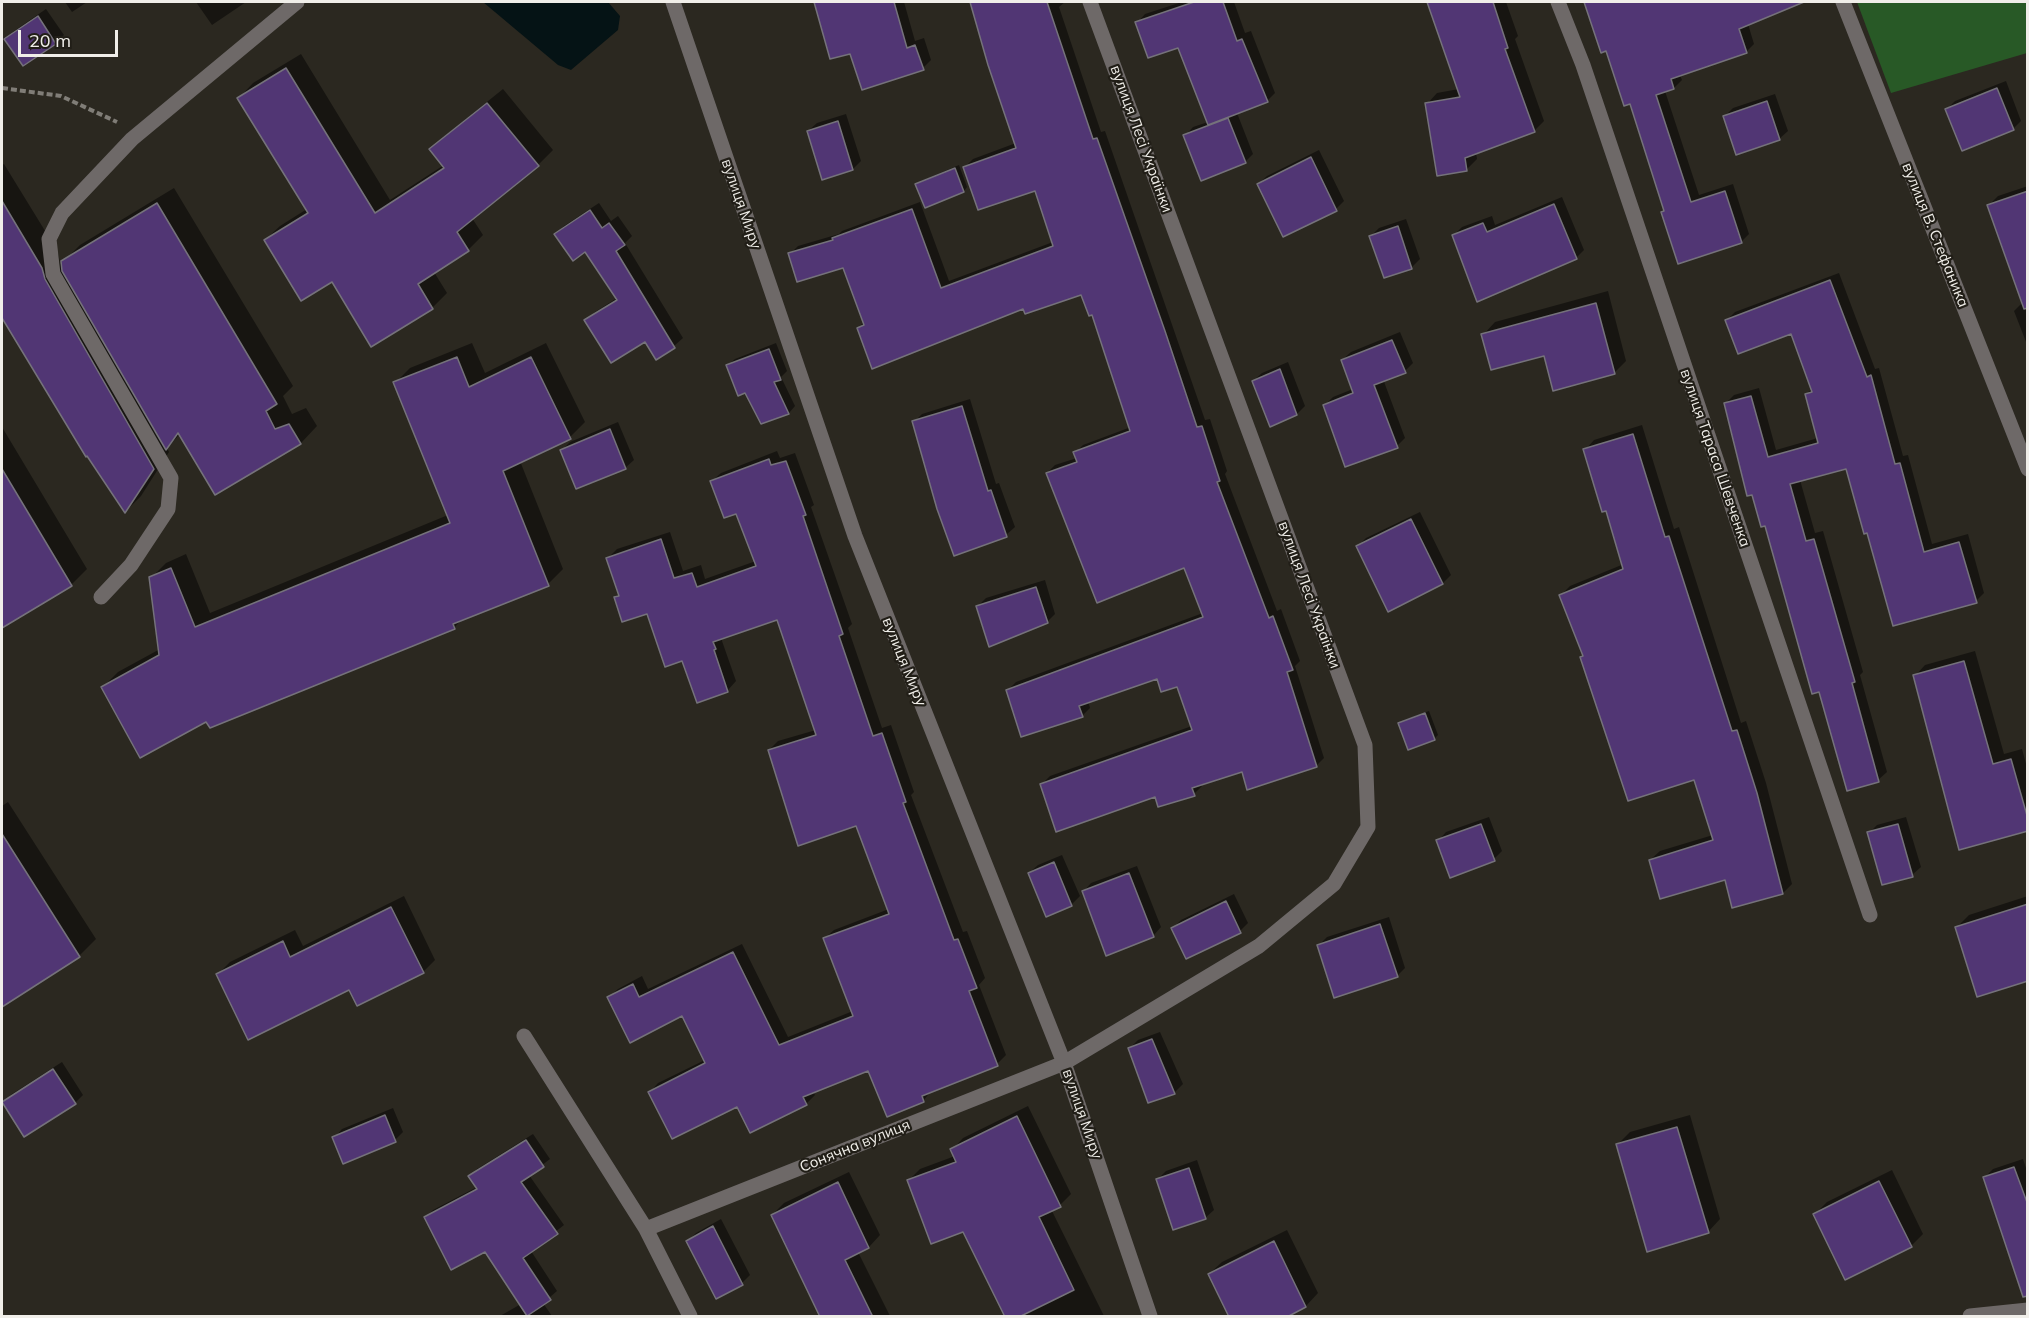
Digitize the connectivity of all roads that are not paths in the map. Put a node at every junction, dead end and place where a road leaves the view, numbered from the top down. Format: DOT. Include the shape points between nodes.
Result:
graph roads {
  1 [pos="297,2"];
  2 [pos="673,2"];
  3 [pos="1090,2"];
  4 [pos="1558,2"];
  5 [pos="1843,2"];
  6 [pos="2028,469"];
  7 [pos="101,597"];
  8 [pos="1870,915"];
  9 [pos="524,1036"];
  10 [pos="1064,1063"];
  11 [pos="646,1229"];
  12 [pos="2028,1310"];
  13 [pos="690,1317"];
  14 [pos="1150,1317"];
  15 [pos="1971,1317"];
  1 -- 7 [label="street" via="135,136 62,213 49,239 53,274 171,478 168,509 131,565"];
  2 -- 10 [label="street, вулиця Миру" via="855,536"];
  3 -- 10 [label="street, вулиця Лесі Українки" via="1365,745 1368,827 1334,884 1259,946"];
  4 -- 8 [label="street, вулиця Тараса Шевченка" via="1583,65"];
  5 -- 6 [label="street, вулиця В. Стефаника"];
  9 -- 11 [label="street"];
  10 -- 11 [label="street, Сонячна вулиця"];
  10 -- 14 [label="street, вулиця Миру"];
  11 -- 13 [label="street"];
  12 -- 15 [label="street"];
}
